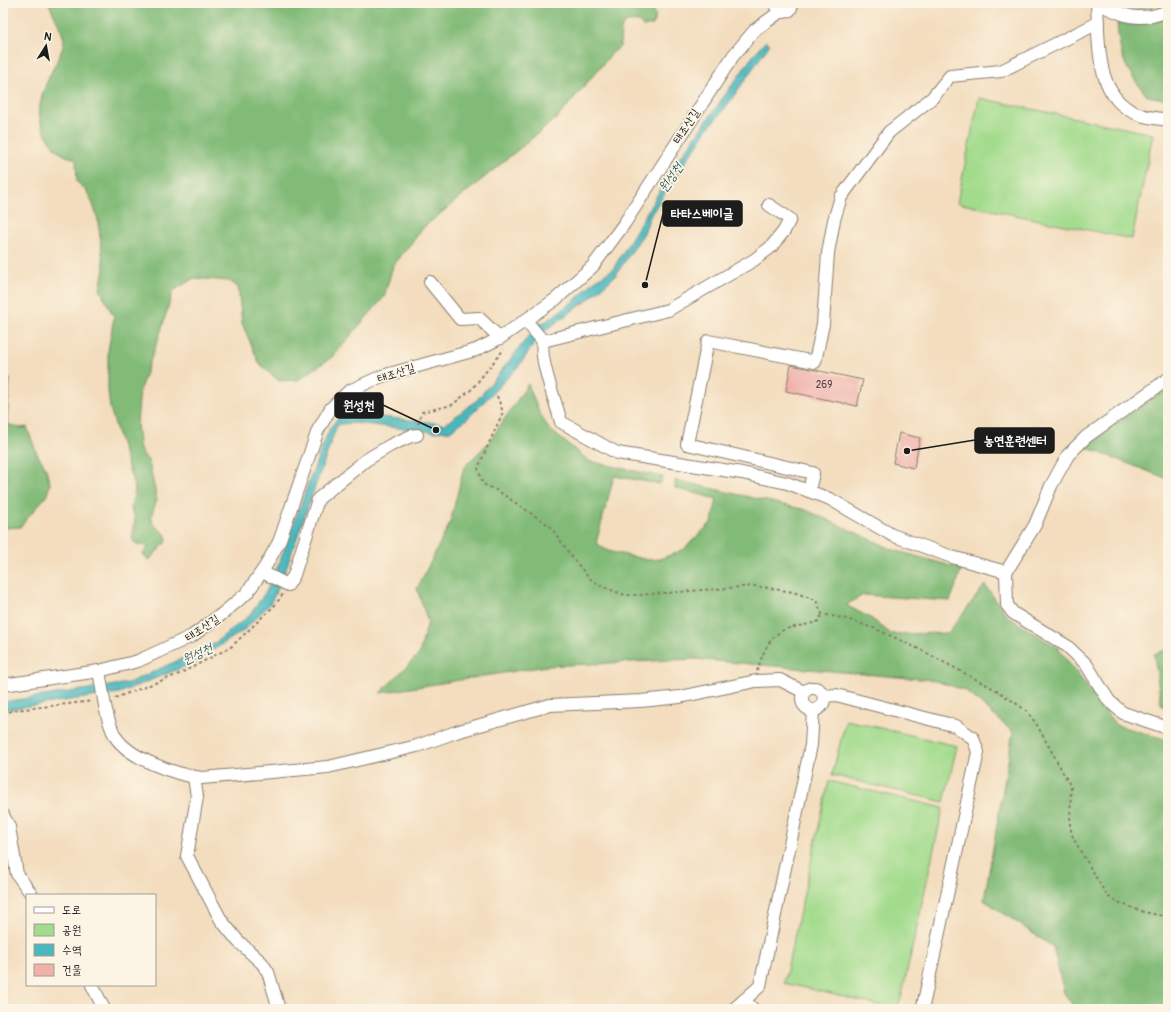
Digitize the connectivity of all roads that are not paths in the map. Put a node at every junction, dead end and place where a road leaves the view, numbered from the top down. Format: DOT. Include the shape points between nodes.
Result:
graph roads {
  1 [pos="793,3"];
  2 [pos="1097,3"];
  3 [pos="777,7"];
  4 [pos="1168,11"];
  5 [pos="1098,23"];
  6 [pos="1168,120"];
  7 [pos="769,205"];
  8 [pos="430,282"];
  9 [pos="528,324"];
  10 [pos="541,340"];
  11 [pos="504,341"];
  12 [pos="1168,379"];
  13 [pos="417,435"];
  14 [pos="809,492"];
  15 [pos="1006,572"];
  16 [pos="266,574"];
  17 [pos="99,671"];
  18 [pos="3,685"];
  19 [pos="804,692"];
  20 [pos="824,696"];
  21 [pos="813,710"];
  22 [pos="1168,728"];
  23 [pos="194,777"];
  24 [pos="3,815"];
  25 [pos="31,894"];
  26 [pos="92,986"];
  27 [pos="744,1000"];
  28 [pos="104,1009"];
  29 [pos="279,1009"];
  30 [pos="734,1009"];
  31 [pos="753,1009"];
  32 [pos="920,1009"];
  1 -- 3 [label="street, 태조산길" via="790,10"];
  2 -- 4 [label="street" via="1123,15 1138,18"];
  2 -- 5 [label="street"];
  3 -- 9 [label="street, 태조산길" via="733,56 624,224 593,266"];
  5 -- 6 [label="street" via="1102,68 1106,83 1114,96 1138,114"];
  5 -- 14 [label="street" via="1001,71 950,76 932,98 889,132 841,197 828,253 823,324 815,362 708,342 688,444 813,473"];
  7 -- 10 [label="street" via="790,219 784,231 760,256 709,287 668,310"];
  8 -- 11 [label="street" via="460,319 479,318"];
  9 -- 10 [label="street"];
  9 -- 11 [label="street, 태조산길"];
  10 -- 14 [label="street" via="561,422 617,453 742,473 787,483"];
  11 -- 16 [label="street, 태조산길" via="382,376 349,391 331,408 318,430"];
  12 -- 15 [label="street" via="1086,437 1068,456 1051,486 1035,525"];
  13 -- 16 [label="street" via="391,445 366,460 318,499 294,575 287,584"];
  14 -- 15 [label="street" via="830,499 892,535 952,557"];
  15 -- 22 [label="street" via="1007,605 1013,613 1067,646 1086,664 1109,701 1123,713"];
  16 -- 17 [label="street, 태조산길" via="222,614 192,636 138,661"];
  17 -- 18 [label="street, 태조산길"];
  17 -- 23 [label="street" via="104,699 116,737 128,749 153,763 173,772"];
  19 -- 20 [label="street" via="814,688 820,690"];
  19 -- 21 [label="street" via="803,703"];
  19 -- 23 [label="street" via="780,680 754,681 680,697 550,705 416,746 328,767 208,778"];
  20 -- 21 [label="street" via="821,706"];
  20 -- 32 [label="street" via="836,695 956,726 973,738 978,752 923,1006"];
  21 -- 27 [label="street" via="811,745 760,986"];
  23 -- 29 [label="street" via="197,797 187,856 221,920 268,972"];
  24 -- 25 [label="street" via="9,827 17,874"];
  26 -- 28 [label="street"];
  27 -- 30 [label="street"];
  27 -- 31 [label="street"];
}
